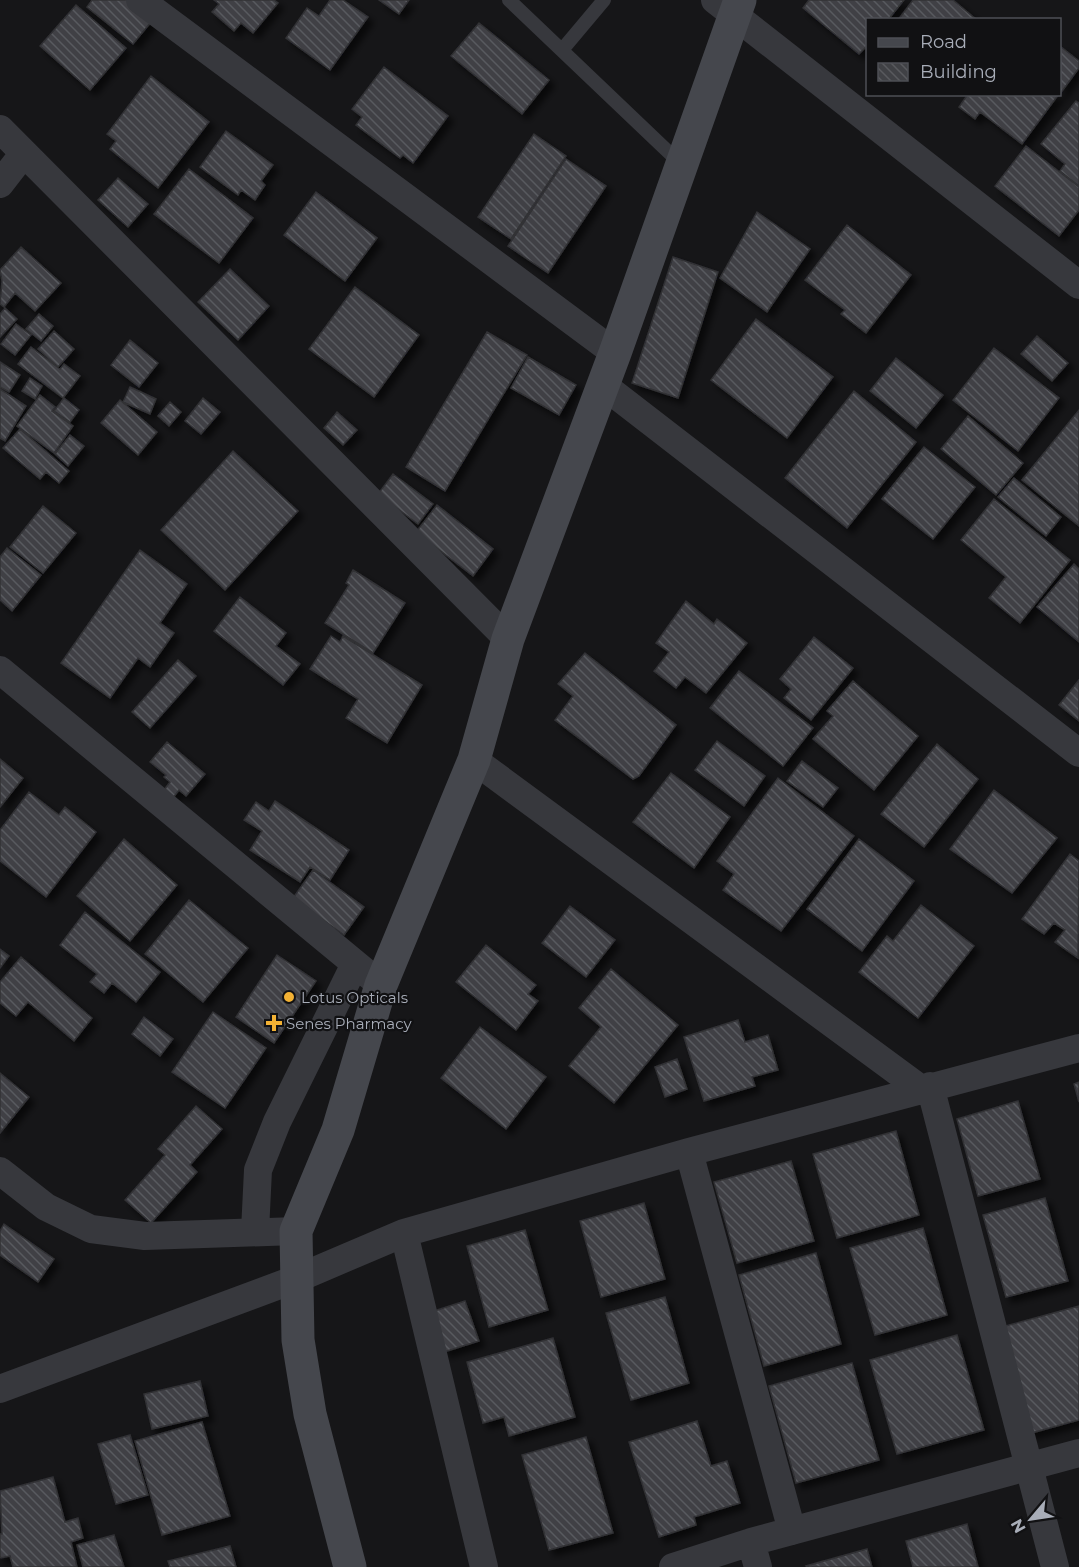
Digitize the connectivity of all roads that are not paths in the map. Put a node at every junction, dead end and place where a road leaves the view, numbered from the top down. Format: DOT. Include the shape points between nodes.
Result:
graph roads {
  1 [pos="140,0"];
  2 [pos="509,0"];
  3 [pos="604,0"];
  4 [pos="730,5"];
  5 [pos="562,50"];
  6 [pos="0,129"];
  7 [pos="24,153"];
  8 [pos="682,165"];
  9 [pos="0,184"];
  10 [pos="1079,285"];
  11 [pos="615,353"];
  12 [pos="603,385"];
  13 [pos="508,639"];
  14 [pos="0,670"];
  15 [pos="1079,753"];
  16 [pos="474,760"];
  17 [pos="355,964"];
  18 [pos="381,985"];
  19 [pos="1079,1048"];
  20 [pos="926,1088"];
  21 [pos="689,1152"];
  22 [pos="0,1172"];
  23 [pos="255,1231"];
  24 [pos="296,1231"];
  25 [pos="404,1233"];
  26 [pos="296,1279"];
  27 [pos="0,1389"];
  28 [pos="1079,1453"];
  29 [pos="1028,1468"];
  30 [pos="792,1531"];
  31 [pos="754,1555"];
  32 [pos="350,1567"];
  33 [pos="484,1567"];
  34 [pos="673,1567"];
  35 [pos="1055,1567"];
  1 -- 11 [label="street"];
  2 -- 5 [label="lane"];
  3 -- 5 [label="lane"];
  4 -- 8 [label="street"];
  4 -- 10 [label="street"];
  5 -- 8 [label="lane"];
  6 -- 7 [label="street"];
  7 -- 9 [label="street"];
  7 -- 13 [label="street"];
  8 -- 11 [label="street"];
  11 -- 12 [label="street"];
  12 -- 13 [label="street"];
  12 -- 15 [label="street"];
  13 -- 16 [label="street"];
  14 -- 17 [label="street"];
  16 -- 18 [label="street"];
  16 -- 20 [label="street"];
  17 -- 18 [label="street"];
  17 -- 23 [label="street" via="277,1122 258,1170"];
  18 -- 24 [label="street" via="338,1130"];
  19 -- 20 [label="street"];
  20 -- 21 [label="street"];
  20 -- 29 [label="street"];
  21 -- 25 [label="street"];
  21 -- 30 [label="street"];
  22 -- 23 [label="street" via="46,1207 91,1229 168,1236"];
  23 -- 24 [label="street"];
  24 -- 26 [label="street"];
  25 -- 26 [label="street"];
  25 -- 33 [label="street"];
  26 -- 27 [label="street"];
  26 -- 32 [label="street" via="298,1340 310,1414"];
  28 -- 29 [label="street"];
  29 -- 30 [label="street"];
  29 -- 35 [label="street"];
  30 -- 31 [label="street"];
  31 -- 34 [label="street"];
}
